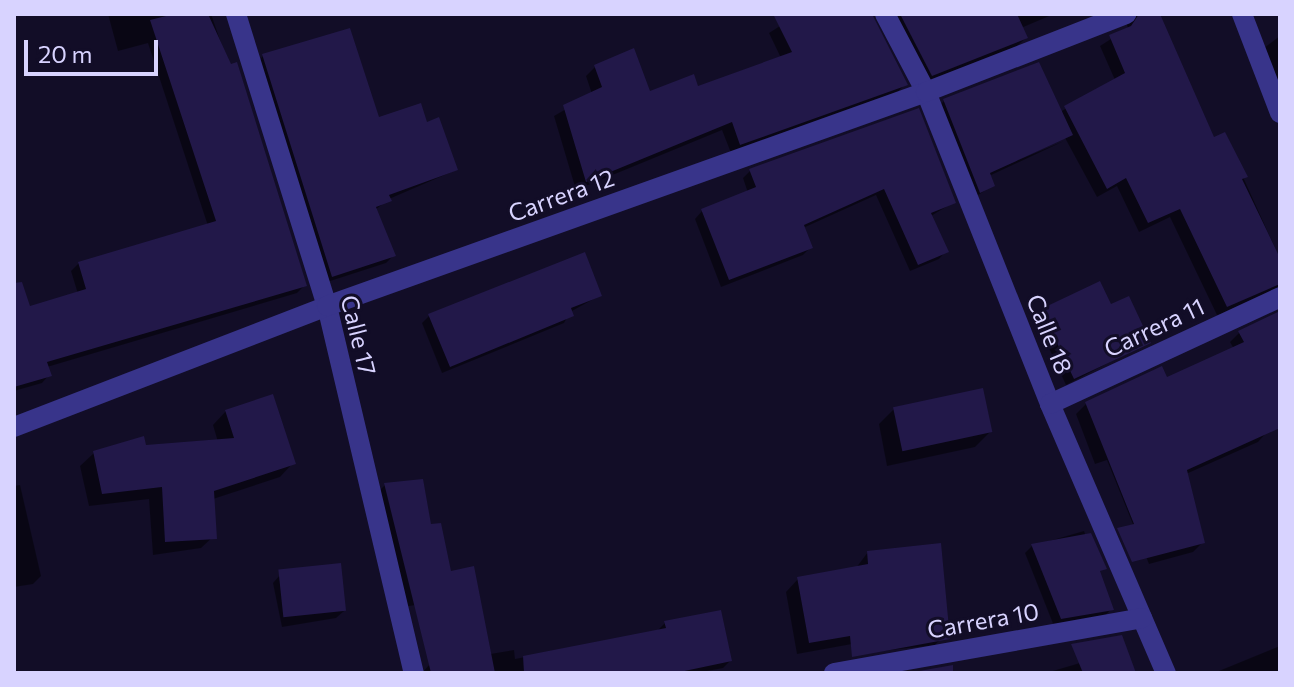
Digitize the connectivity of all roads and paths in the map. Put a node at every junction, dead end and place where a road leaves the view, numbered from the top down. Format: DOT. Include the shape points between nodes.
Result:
graph roads {
  1 [pos="236,14"];
  2 [pos="885,14"];
  3 [pos="1126,14"];
  4 [pos="1242,14"];
  5 [pos="926,92"];
  6 [pos="1280,113"];
  7 [pos="1280,297"];
  8 [pos="327,306"];
  9 [pos="1050,404"];
  10 [pos="14,427"];
  11 [pos="1142,618"];
  12 [pos="414,673"];
  13 [pos="834,673"];
  14 [pos="1166,673"];
  1 -- 8 [label="street, Calle 17"];
  2 -- 5 [label="street, Calle 18"];
  3 -- 5 [label="street, Carrera 12"];
  4 -- 6 [label="street"];
  5 -- 8 [label="street, Carrera 12"];
  5 -- 9 [label="street, Calle 18"];
  7 -- 9 [label="street, Carrera 11"];
  8 -- 10 [label="street, Carrera 12"];
  8 -- 12 [label="street, Calle 17"];
  9 -- 11 [label="street, Calle 18"];
  11 -- 13 [label="street, Carrera 10"];
  11 -- 14 [label="street, Calle 18"];
}
